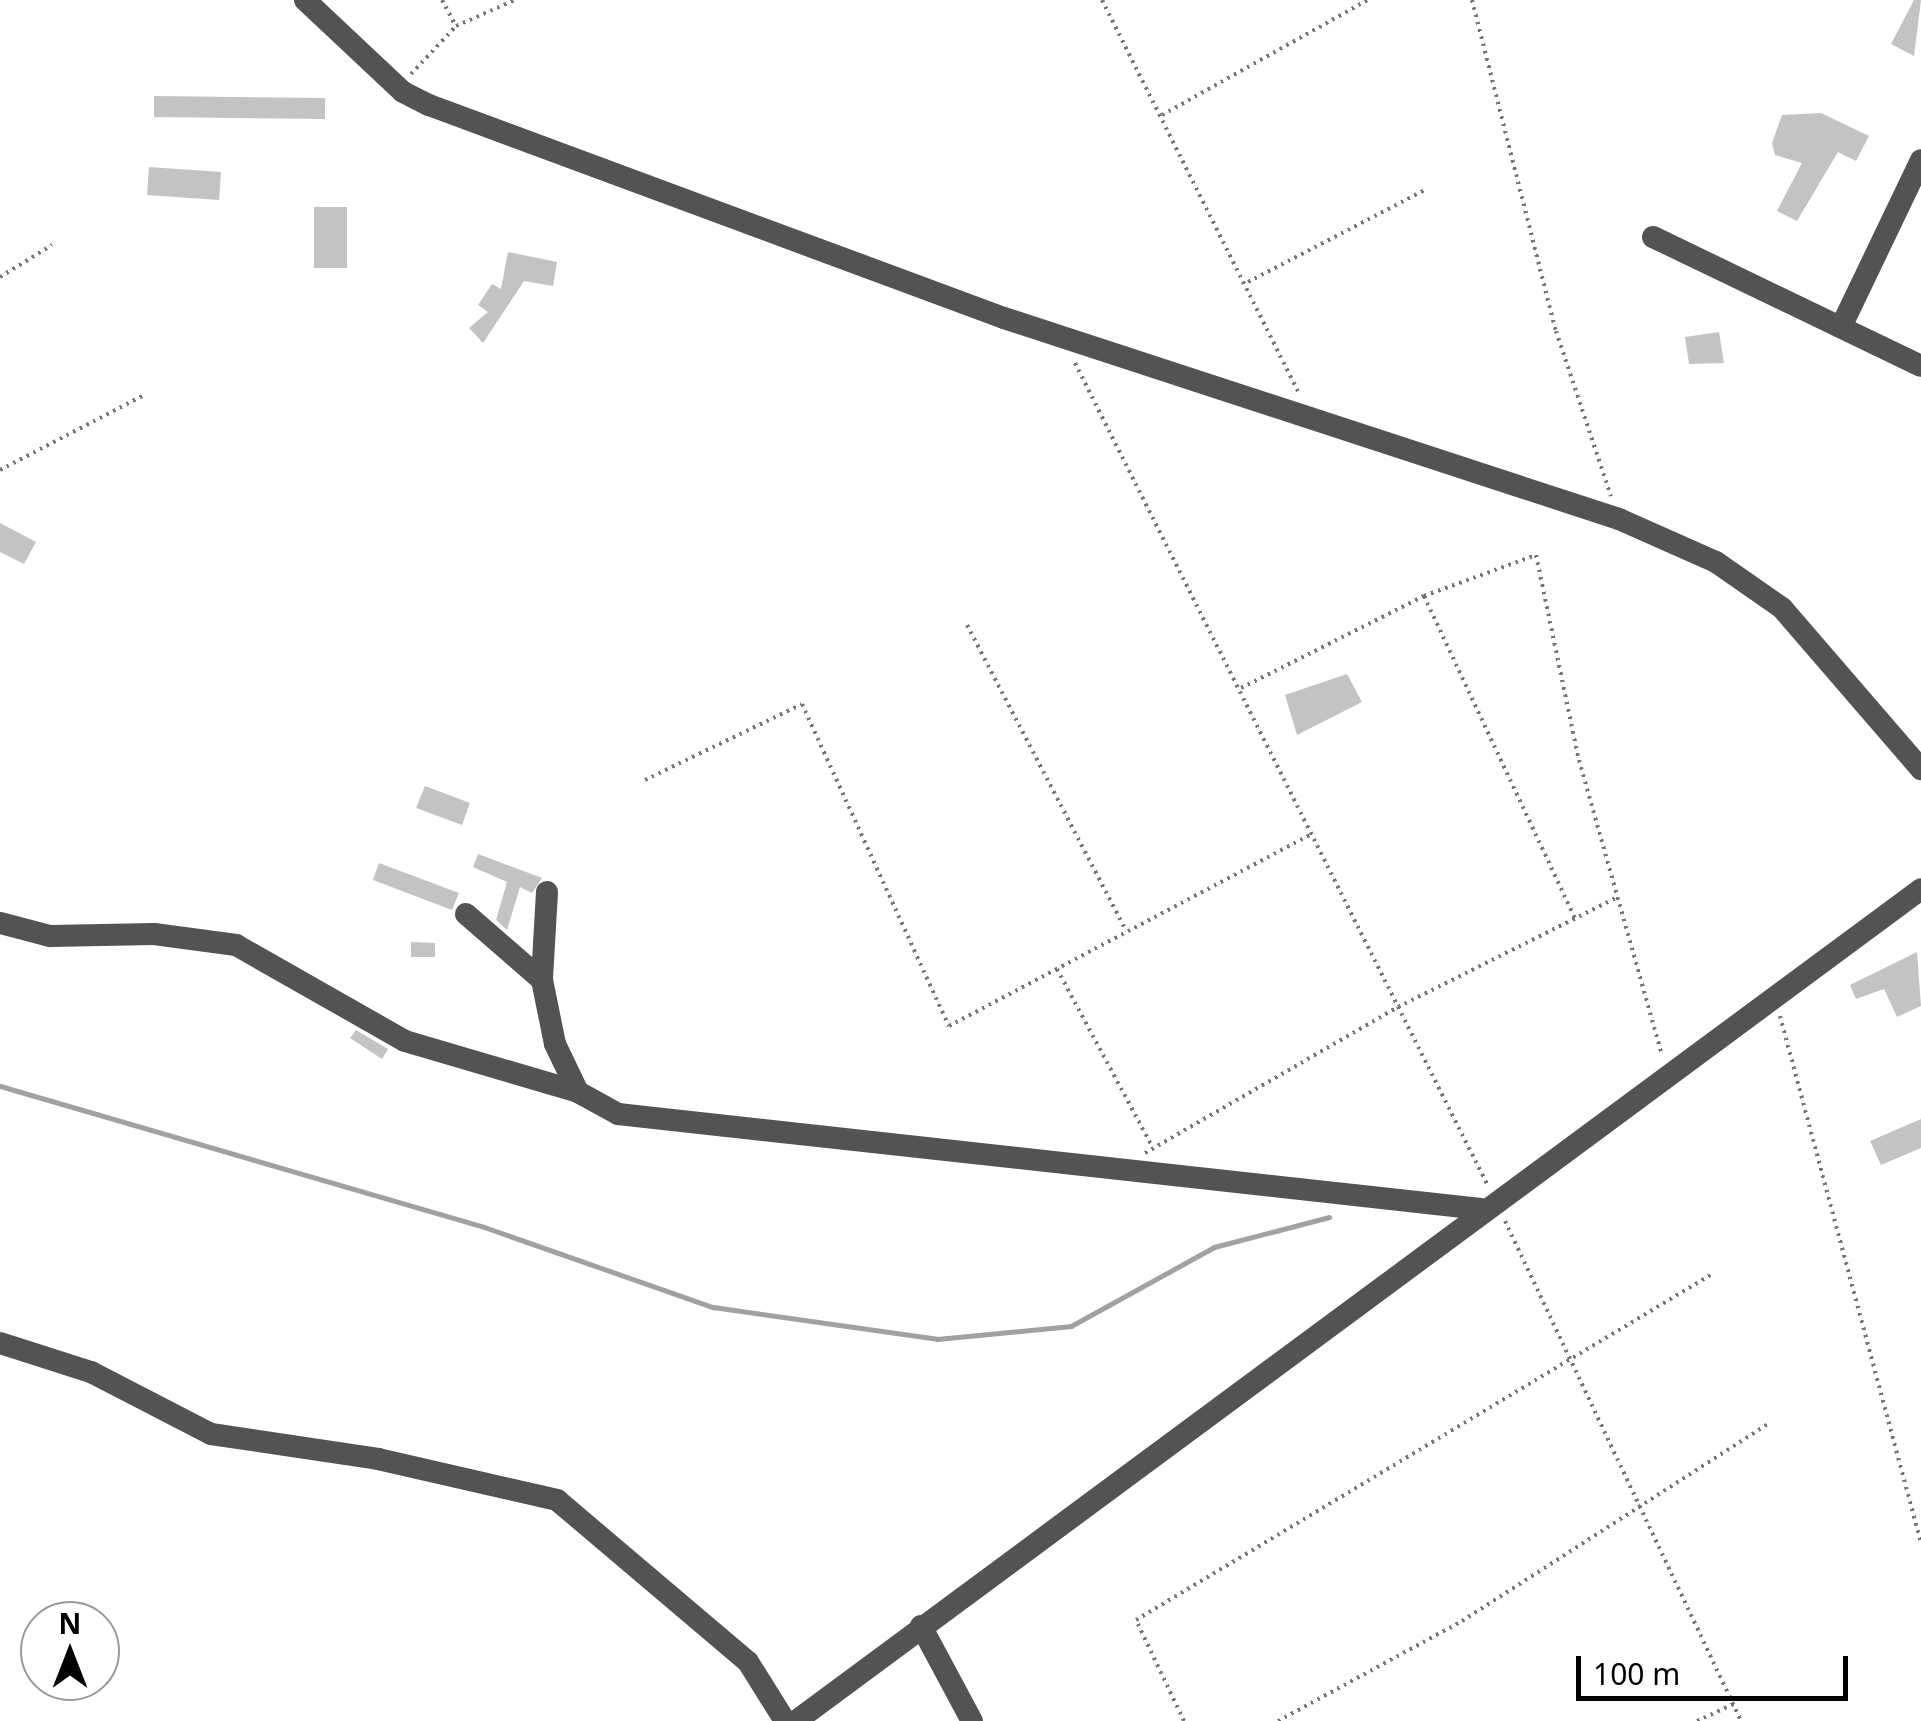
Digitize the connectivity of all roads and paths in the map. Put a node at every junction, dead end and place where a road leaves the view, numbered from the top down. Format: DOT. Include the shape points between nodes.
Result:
graph roads {
  1 [pos="305,0"];
  2 [pos="442,0"];
  3 [pos="515,0"];
  4 [pos="1102,0"];
  5 [pos="1368,0"];
  6 [pos="1472,0"];
  7 [pos="456,26"];
  8 [pos="403,92"];
  9 [pos="1162,115"];
  10 [pos="1921,160"];
  11 [pos="1427,190"];
  12 [pos="1653,237"];
  13 [pos="52,246"];
  14 [pos="0,277"];
  15 [pos="1248,282"];
  16 [pos="1841,327"];
  17 [pos="1062,337"];
  18 [pos="1921,366"];
  19 [pos="144,395"];
  20 [pos="1309,416"];
  21 [pos="0,470"];
  22 [pos="1619,519"];
  23 [pos="1424,596"];
  24 [pos="966,625"];
  25 [pos="1238,689"];
  26 [pos="1921,768"];
  27 [pos="645,780"];
  28 [pos="1312,834"];
  29 [pos="1921,889"];
  30 [pos="547,892"];
  31 [pos="1618,897"];
  32 [pos="466,914"];
  33 [pos="1575,918"];
  34 [pos="0,923"];
  35 [pos="1126,932"];
  36 [pos="1057,969"];
  37 [pos="542,980"];
  38 [pos="1776,997"];
  39 [pos="1398,1007"];
  40 [pos="1666,1070"];
  41 [pos="578,1092"];
  42 [pos="1151,1144"];
  43 [pos="1130,1174"];
  44 [pos="1488,1204"];
  45 [pos="1712,1274"];
  46 [pos="0,1343"];
  47 [pos="1568,1356"];
  48 [pos="1768,1424"];
  49 [pos="1640,1508"];
  50 [pos="1921,1543"];
  51 [pos="922,1626"];
  52 [pos="1733,1704"];
  53 [pos="785,1721"];
  54 [pos="796,1721"];
  55 [pos="972,1721"];
  56 [pos="1184,1721"];
  57 [pos="1278,1721"];
  58 [pos="1697,1721"];
  59 [pos="1741,1721"];
  1 -- 8 [label="street"];
  2 -- 7 [label="path"];
  3 -- 7 [label="path"];
  4 -- 9 [label="path"];
  5 -- 9 [label="path"];
  6 -- 22 [label="path" via="1556,331"];
  7 -- 8 [label="path"];
  8 -- 17 [label="street"];
  9 -- 15 [label="path"];
  10 -- 16 [label="street"];
  11 -- 15 [label="path"];
  12 -- 16 [label="street"];
  13 -- 14 [label="path"];
  15 -- 20 [label="path"];
  16 -- 18 [label="street"];
  17 -- 20 [label="street"];
  17 -- 25 [label="path"];
  19 -- 21 [label="path"];
  20 -- 22 [label="street"];
  22 -- 26 [label="street" via="1716,562 1782,608"];
  23 -- 25 [label="path"];
  23 -- 31 [label="path" via="1536,556"];
  23 -- 33 [label="path"];
  24 -- 35 [label="path"];
  25 -- 28 [label="path"];
  27 -- 36 [label="path" via="802,704 949,1026"];
  28 -- 35 [label="path"];
  28 -- 39 [label="path"];
  29 -- 38 [label="street"];
  30 -- 37 [label="street"];
  31 -- 33 [label="path"];
  31 -- 40 [label="path"];
  32 -- 37 [label="street"];
  33 -- 39 [label="path"];
  34 -- 41 [label="street" via="50,936 154,934 236,945 405,1041"];
  35 -- 36 [label="path"];
  36 -- 42 [label="path"];
  37 -- 41 [label="street" via="555,1044"];
  38 -- 40 [label="street"];
  38 -- 50 [label="path"];
  39 -- 42 [label="path"];
  39 -- 44 [label="path"];
  40 -- 44 [label="street"];
  41 -- 43 [label="street" via="618,1114"];
  42 -- 43 [label="path"];
  43 -- 44 [label="street"];
  44 -- 47 [label="path"];
  44 -- 51 [label="street"];
  45 -- 47 [label="path"];
  46 -- 53 [label="street" via="91,1372 210,1434 378,1458 557,1500 748,1662"];
  47 -- 49 [label="path"];
  47 -- 56 [label="path" via="1136,1620"];
  48 -- 49 [label="path"];
  49 -- 52 [label="path"];
  49 -- 57 [label="path" via="1462,1621"];
  51 -- 54 [label="street"];
  51 -- 55 [label="street"];
  52 -- 58 [label="path"];
  52 -- 59 [label="path"];
}
